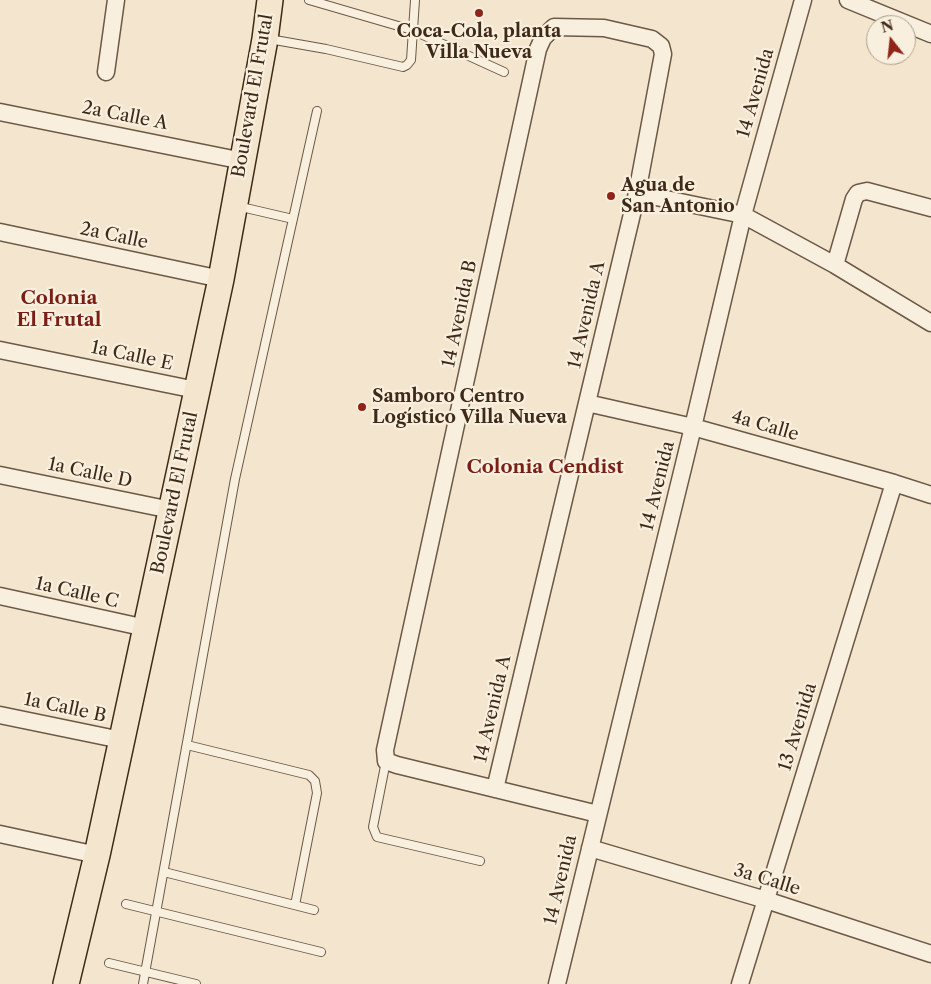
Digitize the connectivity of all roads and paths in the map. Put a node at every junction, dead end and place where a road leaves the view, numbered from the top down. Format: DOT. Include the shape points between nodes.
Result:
graph roads {
  1 [pos="116,0"];
  2 [pos="270,0"];
  3 [pos="310,0"];
  4 [pos="415,0"];
  5 [pos="803,0"];
  6 [pos="848,0"];
  7 [pos="412,30"];
  8 [pos="931,34"];
  9 [pos="264,39"];
  10 [pos="663,54"];
  11 [pos="106,72"];
  12 [pos="504,72"];
  13 [pos="318,111"];
  14 [pos="0,112"];
  15 [pos="243,161"];
  16 [pos="637,193"];
  17 [pos="234,206"];
  18 [pos="931,208"];
  19 [pos="743,215"];
  20 [pos="293,220"];
  21 [pos="0,232"];
  22 [pos="835,265"];
  23 [pos="221,279"];
  24 [pos="931,323"];
  25 [pos="0,350"];
  26 [pos="196,390"];
  27 [pos="587,403"];
  28 [pos="694,427"];
  29 [pos="0,475"];
  30 [pos="894,483"];
  31 [pos="931,495"];
  32 [pos="171,510"];
  33 [pos="0,596"];
  34 [pos="146,628"];
  35 [pos="0,715"];
  36 [pos="121,740"];
  37 [pos="187,745"];
  38 [pos="386,761"];
  39 [pos="495,789"];
  40 [pos="598,814"];
  41 [pos="0,834"];
  42 [pos="590,848"];
  43 [pos="97,855"];
  44 [pos="480,861"];
  45 [pos="164,872"];
  46 [pos="766,900"];
  47 [pos="126,904"];
  48 [pos="295,905"];
  49 [pos="314,910"];
  50 [pos="157,912"];
  51 [pos="321,952"];
  52 [pos="931,954"];
  53 [pos="109,963"];
  54 [pos="145,972"];
  55 [pos="66,984"];
  56 [pos="143,984"];
  57 [pos="196,984"];
  58 [pos="557,984"];
  59 [pos="740,984"];
  1 -- 11 [label="street"];
  2 -- 9 [label="main road, Boulevard El Frutal"];
  3 -- 7 [label="lane"];
  4 -- 7 [label="lane"];
  5 -- 19 [label="street, 14 Avenida"];
  6 -- 8 [label="street"];
  7 -- 9 [label="lane" via="411,60 403,67"];
  7 -- 12 [label="lane"];
  9 -- 15 [label="main road, Boulevard El Frutal"];
  10 -- 16 [label="street, 14 Avenida A"];
  10 -- 38 [label="street, 14 Avenida B" via="652,39 604,28 554,27 538,49 385,750"];
  13 -- 20 [label="lane"];
  14 -- 15 [label="street, 2a Calle A"];
  15 -- 17 [label="main road, Boulevard El Frutal"];
  16 -- 19 [label="street"];
  16 -- 27 [label="street, 14 Avenida A"];
  17 -- 20 [label="lane"];
  17 -- 23 [label="main road, Boulevard El Frutal"];
  18 -- 22 [label="street" via="867,191 858,192"];
  19 -- 22 [label="street"];
  19 -- 28 [label="street, 14 Avenida"];
  20 -- 37 [label="lane" via="235,478"];
  21 -- 23 [label="street, 2a Calle"];
  22 -- 24 [label="street"];
  23 -- 26 [label="main road, Boulevard El Frutal"];
  25 -- 26 [label="street, 1a Calle E"];
  26 -- 32 [label="main road, Boulevard El Frutal"];
  27 -- 28 [label="street, 4a Calle"];
  27 -- 39 [label="street, 14 Avenida A"];
  28 -- 30 [label="street, 4a Calle"];
  28 -- 40 [label="street, 14 Avenida"];
  29 -- 32 [label="street, 1a Calle D"];
  30 -- 31 [label="street, 4a Calle"];
  30 -- 46 [label="street, 13 Avenida"];
  32 -- 34 [label="main road, Boulevard El Frutal"];
  33 -- 34 [label="street, 1a Calle C"];
  34 -- 36 [label="main road, Boulevard El Frutal"];
  35 -- 36 [label="street, 1a Calle B"];
  36 -- 43 [label="main road, Boulevard El Frutal"];
  37 -- 45 [label="lane"];
  37 -- 48 [label="lane" via="309,775 315,781 318,794"];
  38 -- 39 [label="street"];
  38 -- 44 [label="lane" via="373,827 377,837"];
  39 -- 40 [label="street"];
  40 -- 42 [label="street, 14 Avenida"];
  41 -- 43 [label="street"];
  42 -- 46 [label="street, 3a Calle"];
  42 -- 58 [label="street, 14 Avenida"];
  43 -- 55 [label="main road, Boulevard El Frutal"];
  45 -- 48 [label="lane"];
  45 -- 50 [label="lane"];
  46 -- 52 [label="street, 3a Calle"];
  46 -- 59 [label="street, 13 Avenida"];
  47 -- 50 [label="lane"];
  48 -- 49 [label="lane"];
  50 -- 51 [label="lane"];
  50 -- 54 [label="lane"];
  53 -- 54 [label="lane"];
  54 -- 56 [label="lane"];
  54 -- 57 [label="lane"];
}
